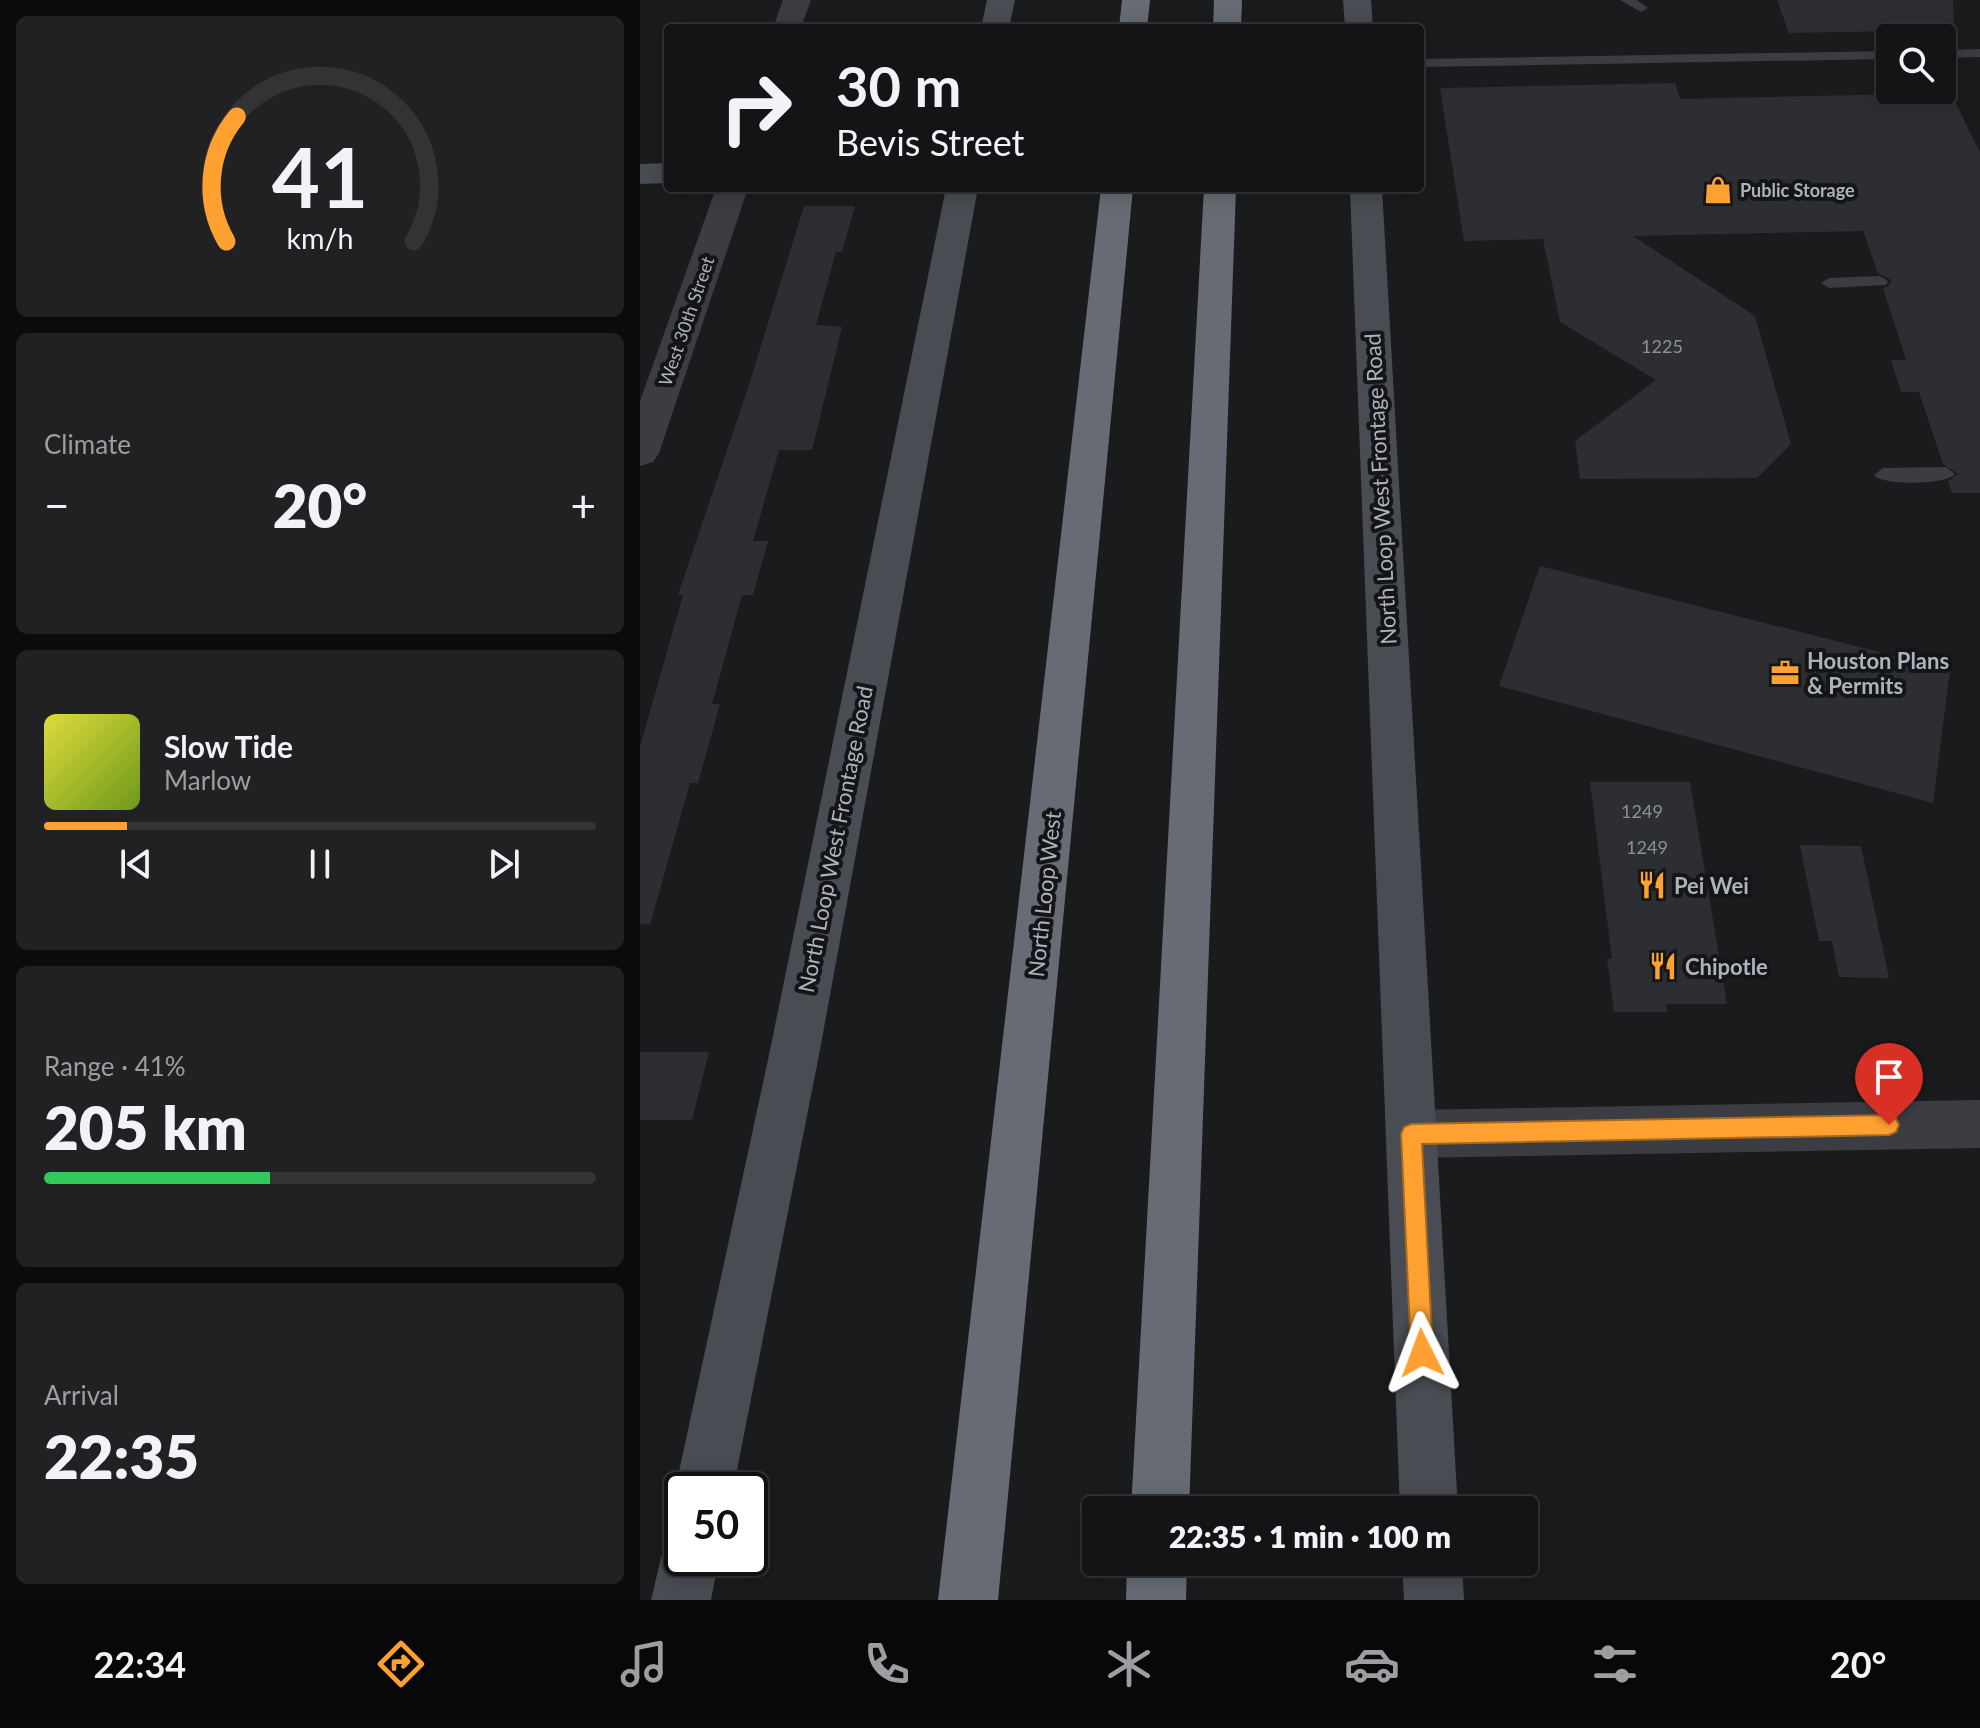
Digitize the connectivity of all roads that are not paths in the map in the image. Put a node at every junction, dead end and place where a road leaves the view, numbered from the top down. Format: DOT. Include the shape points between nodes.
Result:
graph roads {
  1 [pos="797,0"];
  2 [pos="1001,0"];
  3 [pos="1136,0"];
  4 [pos="1228,0"];
  5 [pos="1357,0"];
  6 [pos="1627,0"];
  7 [pos="1641,8"];
  8 [pos="788,24"];
  9 [pos="996,24"];
  10 [pos="1133,24"];
  11 [pos="1227,24"];
  12 [pos="1359,24"];
  13 [pos="1980,53"];
  14 [pos="1956,54"];
  15 [pos="1876,55"];
  16 [pos="1424,63"];
  17 [pos="664,173"];
  18 [pos="640,174"];
  19 [pos="731,192"];
  20 [pos="961,192"];
  21 [pos="1117,192"];
  22 [pos="1220,192"];
  23 [pos="1366,192"];
  24 [pos="1880,281"];
  25 [pos="1829,283"];
  26 [pos="640,453"];
  27 [pos="1946,474"];
  28 [pos="1883,475"];
  29 [pos="1980,1124"];
  30 [pos="1411,1134"];
  31 [pos="708,1472"];
  32 [pos="1161,1496"];
  33 [pos="1428,1496"];
  34 [pos="686,1576"];
  35 [pos="1157,1576"];
  36 [pos="1433,1576"];
  37 [pos="681,1600"];
  38 [pos="968,1600"];
  39 [pos="1156,1600"];
  40 [pos="1434,1600"];
  1 -- 8 [label="street"];
  2 -- 9 [label="main road"];
  3 -- 10 [label="highway"];
  4 -- 11 [label="highway"];
  5 -- 12 [label="main road"];
  6 -- 7 [label="lane"];
  13 -- 14 [label="lane"];
  15 -- 16 [label="lane"];
  17 -- 18 [label="main road"];
  19 -- 26 [label="street, West 30th Street"];
  20 -- 31 [label="main road, North Loop West Frontage Road"];
  21 -- 38 [label="highway, North Loop West"];
  22 -- 32 [label="highway"];
  23 -- 30 [label="main road, North Loop West Frontage Road"];
  24 -- 25 [label="lane"];
  27 -- 28 [label="lane"];
  29 -- 30 [label="street"];
  30 -- 33 [label="main road, North Loop West Frontage Road"];
  34 -- 37 [label="main road"];
  35 -- 39 [label="highway"];
  36 -- 40 [label="main road"];
}
